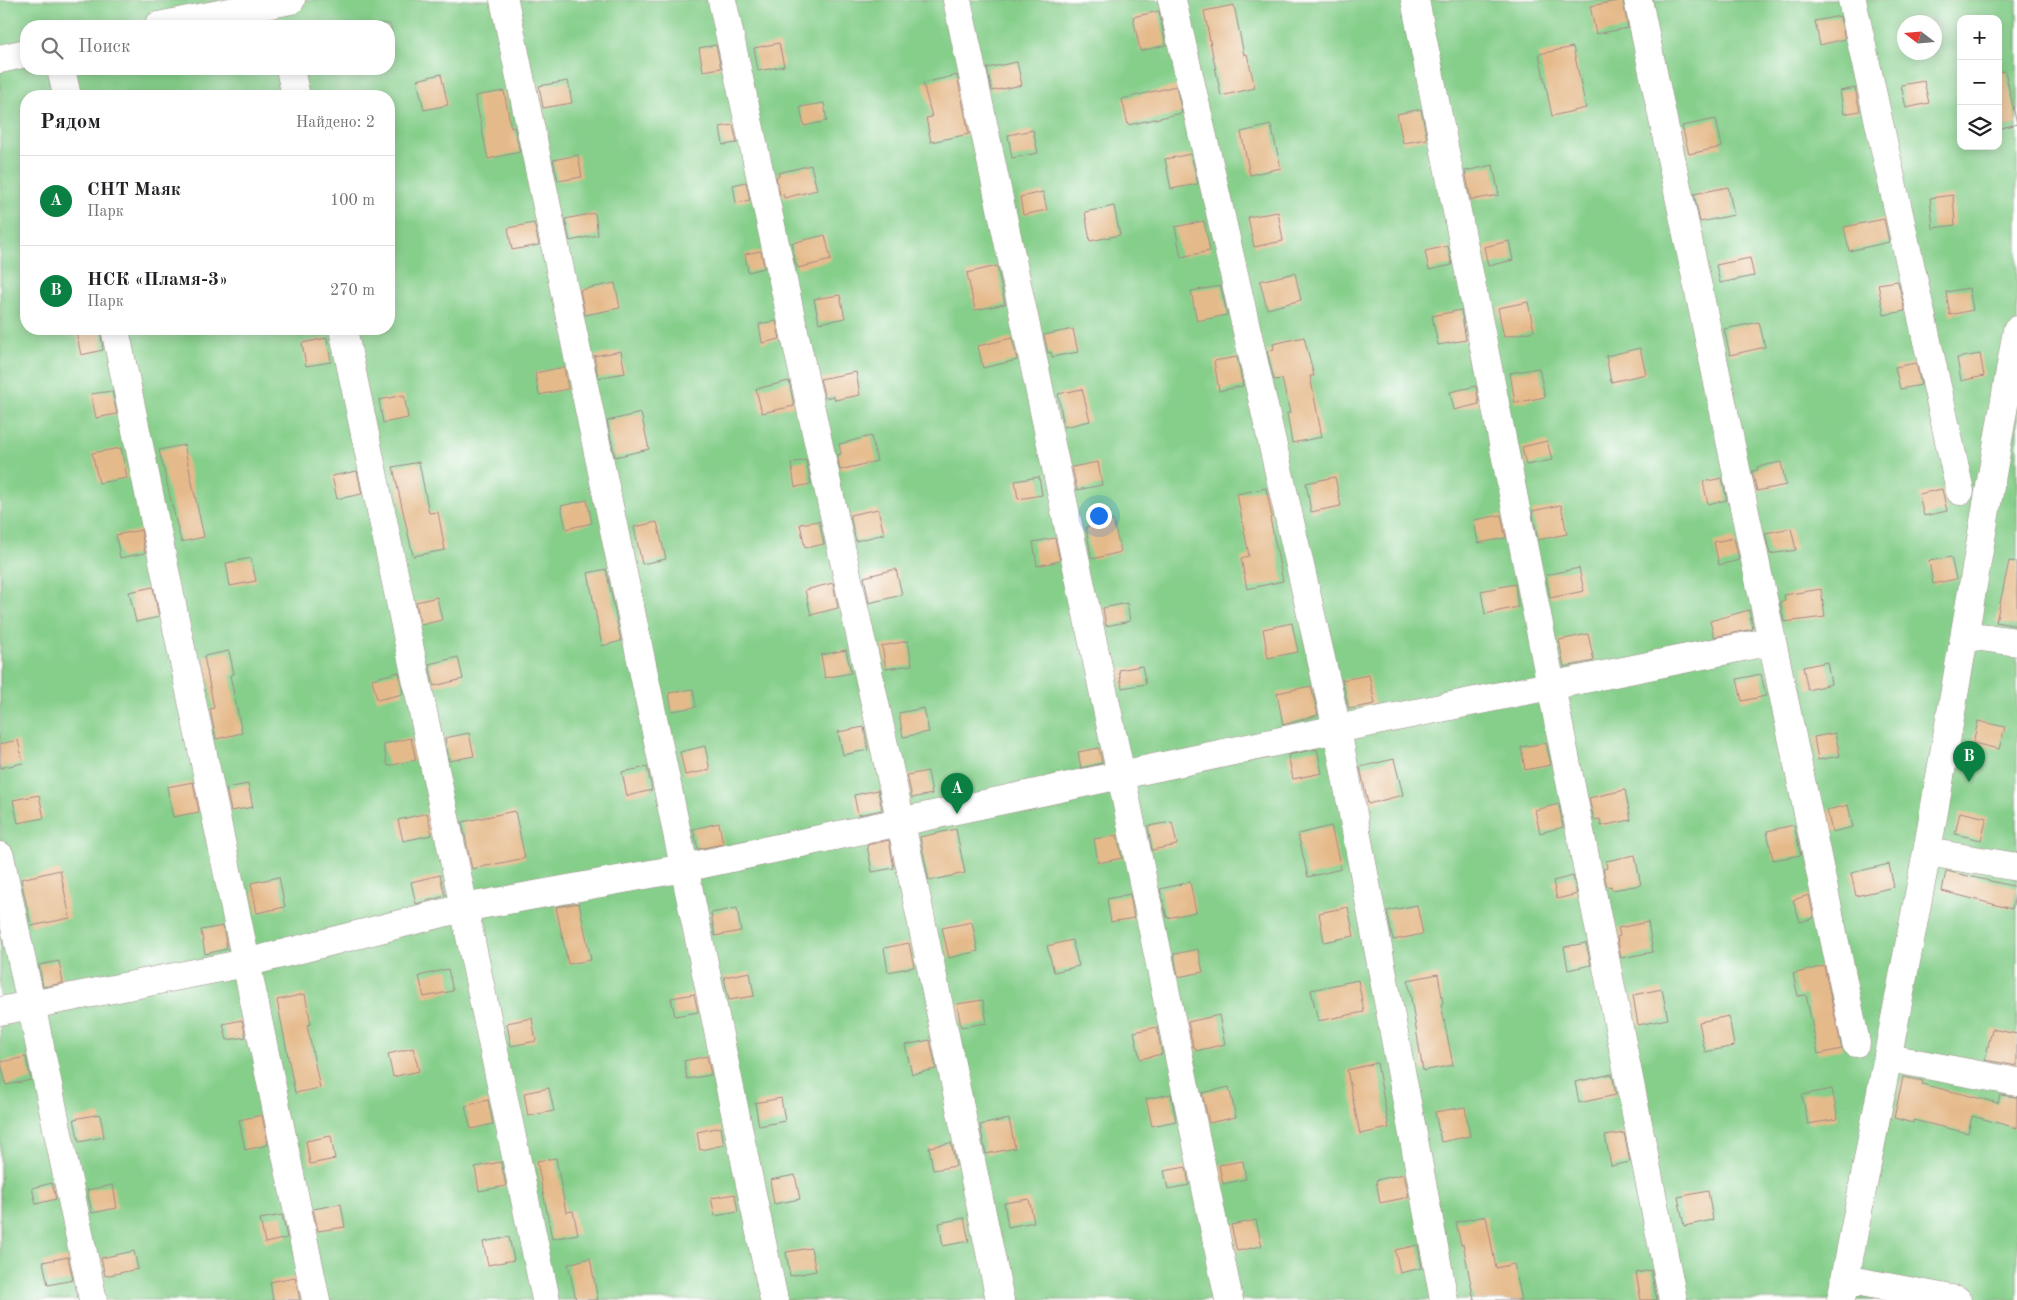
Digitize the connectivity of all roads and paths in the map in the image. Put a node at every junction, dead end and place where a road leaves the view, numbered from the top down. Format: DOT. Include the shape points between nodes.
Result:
graph roads {
  1 [pos="504,0"];
  2 [pos="722,0"];
  3 [pos="957,0"];
  4 [pos="1172,0"];
  5 [pos="1415,0"];
  6 [pos="1638,0"];
  7 [pos="1852,0"];
  8 [pos="283,10"];
  9 [pos="205,20"];
  10 [pos="20,54"];
  11 [pos="0,59"];
  12 [pos="62,75"];
  13 [pos="291,75"];
  14 [pos="66,90"];
  15 [pos="295,90"];
  16 [pos="2017,330"];
  17 [pos="116,335"];
  18 [pos="345,335"];
  19 [pos="2011,410"];
  20 [pos="1960,491"];
  21 [pos="1966,635"];
  22 [pos="1772,641"];
  23 [pos="2017,642"];
  24 [pos="1553,684"];
  25 [pos="1337,729"];
  26 [pos="1121,775"];
  27 [pos="901,823"];
  28 [pos="1927,852"];
  29 [pos="0,856"];
  30 [pos="2017,867"];
  31 [pos="684,868"];
  32 [pos="463,908"];
  33 [pos="246,963"];
  34 [pos="31,1004"];
  35 [pos="0,1011"];
  36 [pos="1856,1043"];
  37 [pos="1889,1058"];
  38 [pos="2017,1082"];
  39 [pos="1843,1290"];
  40 [pos="93,1300"];
  41 [pos="316,1300"];
  42 [pos="546,1300"];
  43 [pos="774,1300"];
  44 [pos="1000,1300"];
  45 [pos="1228,1300"];
  46 [pos="1444,1300"];
  47 [pos="1674,1300"];
  48 [pos="1957,1300"];
  1 -- 31 [label="street"];
  2 -- 27 [label="street"];
  3 -- 26 [label="street"];
  4 -- 25 [label="street"];
  5 -- 24 [label="street"];
  6 -- 22 [label="street"];
  7 -- 20 [label="street"];
  8 -- 9 [label="street"];
  10 -- 11 [label="street"];
  12 -- 14 [label="street"];
  13 -- 15 [label="street"];
  16 -- 19 [label="street"];
  17 -- 33 [label="street"];
  18 -- 32 [label="street"];
  19 -- 21 [label="street"];
  21 -- 23 [label="street"];
  21 -- 28 [label="street"];
  22 -- 24 [label="street"];
  22 -- 36 [label="street"];
  24 -- 25 [label="street"];
  24 -- 47 [label="street"];
  25 -- 26 [label="street"];
  25 -- 46 [label="street"];
  26 -- 27 [label="street"];
  26 -- 45 [label="street"];
  27 -- 31 [label="street"];
  27 -- 44 [label="street"];
  28 -- 30 [label="street"];
  28 -- 37 [label="street"];
  29 -- 34 [label="street"];
  31 -- 32 [label="street"];
  31 -- 43 [label="street"];
  32 -- 33 [label="street"];
  32 -- 42 [label="street"];
  33 -- 34 [label="street"];
  33 -- 41 [label="street"];
  34 -- 35 [label="street"];
  34 -- 40 [label="street"];
  37 -- 38 [label="street"];
  37 -- 39 [label="street"];
  39 -- 48 [label="street"];
}
